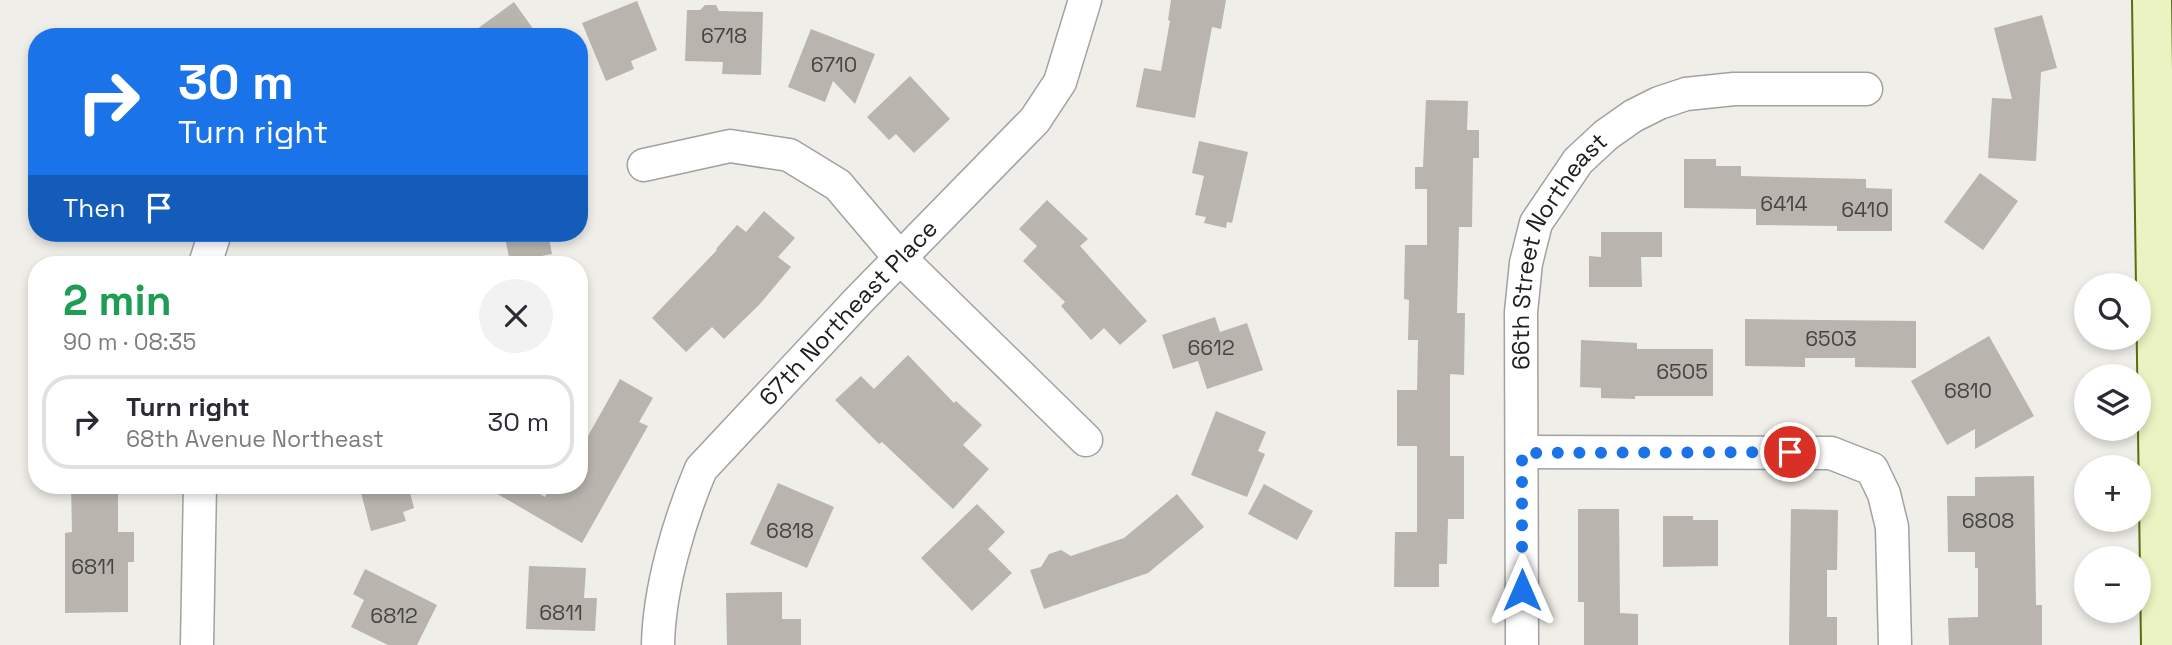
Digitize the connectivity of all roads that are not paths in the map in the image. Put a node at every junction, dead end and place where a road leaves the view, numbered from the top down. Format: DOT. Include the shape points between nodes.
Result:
graph roads {
  1 [pos="1085,0"];
  2 [pos="2152,0"];
  3 [pos="2162,84"];
  4 [pos="1866,89"];
  5 [pos="644,165"];
  6 [pos="900,258"];
  7 [pos="1086,440"];
  8 [pos="1522,453"];
  9 [pos="201,494"];
  10 [pos="197,645"];
  11 [pos="658,645"];
  12 [pos="1522,645"];
  13 [pos="1895,645"];
  14 [pos="2161,645"];
  1 -- 6 [label="street, 67th Northeast Place" via="1060,82 1035,120"];
  2 -- 3 [label="main road"];
  3 -- 14 [label="main road"];
  4 -- 8 [label="street, 66th Street Northeast" via="1734,89 1686,94 1633,116 1578,161 1536,223 1526,263 1521,312"];
  5 -- 6 [label="street" via="730,146 789,155 838,185"];
  6 -- 7 [label="street"];
  6 -- 11 [label="street, 67th Northeast Place" via="701,469 686,504 659,615"];
  8 -- 12 [label="street, 66th Street Northeast"];
  8 -- 13 [label="street" via="1831,453 1872,469 1892,527"];
  9 -- 10 [label="street"];
}
